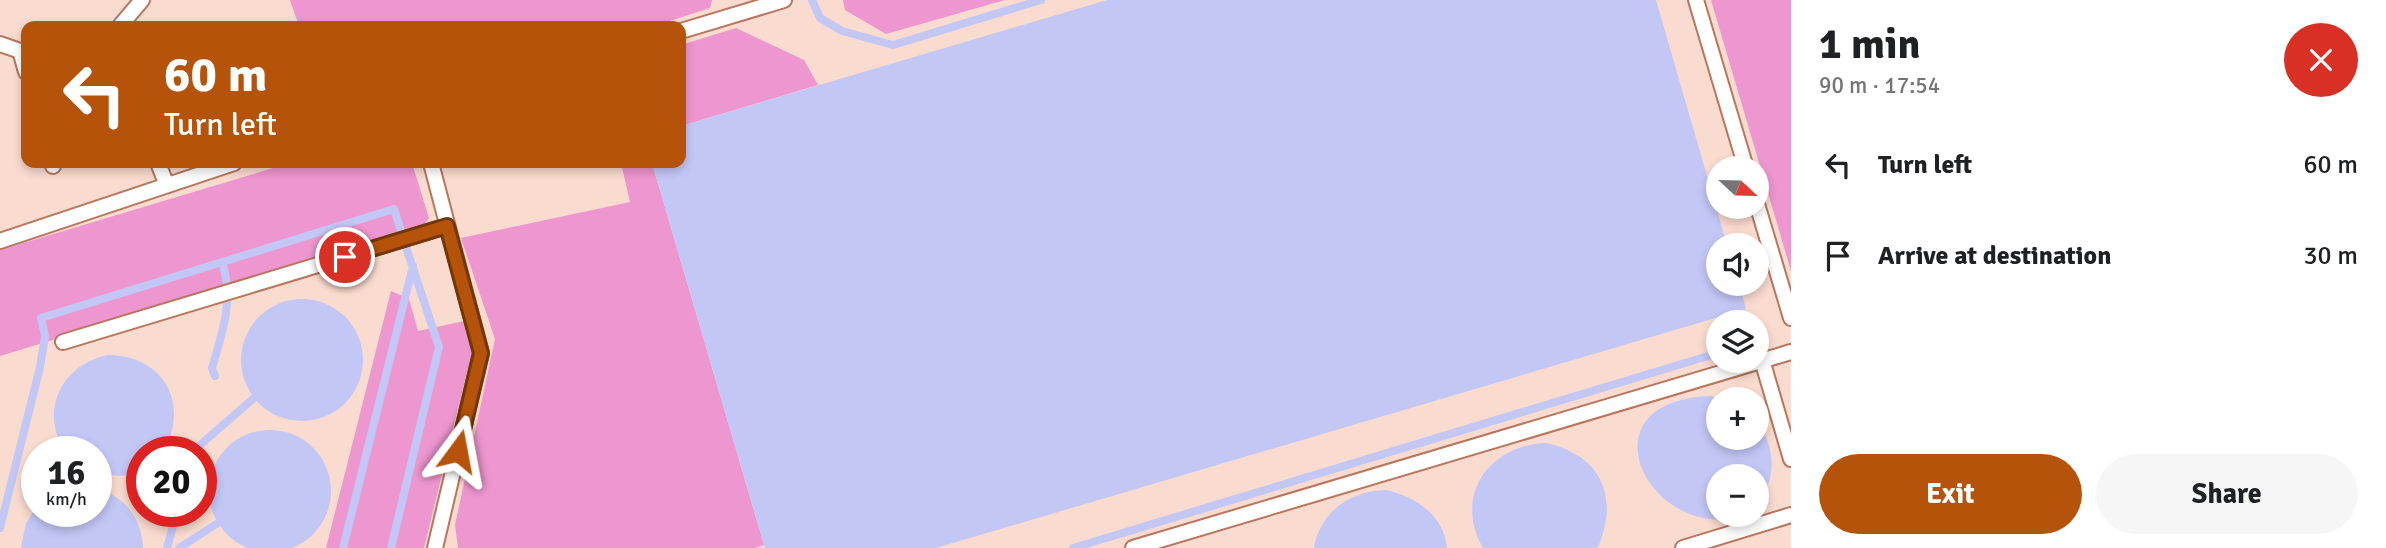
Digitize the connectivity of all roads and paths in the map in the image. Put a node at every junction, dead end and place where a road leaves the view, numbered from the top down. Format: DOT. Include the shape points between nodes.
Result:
graph roads {
  1 [pos="142,0"];
  2 [pos="785,0"];
  3 [pos="1696,0"];
  4 [pos="742,6"];
  5 [pos="124,21"];
  6 [pos="686,29"];
  7 [pos="0,44"];
  8 [pos="21,53"];
  9 [pos="1742,156"];
  10 [pos="160,168"];
  11 [pos="217,168"];
  12 [pos="432,168"];
  13 [pos="166,183"];
  14 [pos="1761,219"];
  15 [pos="447,226"];
  16 [pos="0,241"];
  17 [pos="1791,318"];
  18 [pos="63,342"];
  19 [pos="1791,352"];
  20 [pos="1769,358"];
  21 [pos="1719,373"];
  22 [pos="1766,373"];
  23 [pos="1791,458"];
  24 [pos="1791,515"];
  25 [pos="435,548"];
  26 [pos="1133,548"];
  27 [pos="1684,548"];
  1 -- 5 [label="lane"];
  2 -- 4 [label="lane"];
  3 -- 9 [label="lane"];
  4 -- 6 [label="lane"];
  7 -- 8 [label="lane"];
  10 -- 13 [label="lane"];
  11 -- 13 [label="lane"];
  12 -- 15 [label="lane"];
  13 -- 16 [label="lane"];
  14 -- 17 [label="lane"];
  15 -- 18 [label="lane"];
  15 -- 25 [label="lane" via="481,353"];
  19 -- 20 [label="lane"];
  21 -- 26 [label="lane"];
  22 -- 23 [label="lane"];
  24 -- 27 [label="lane"];
}
